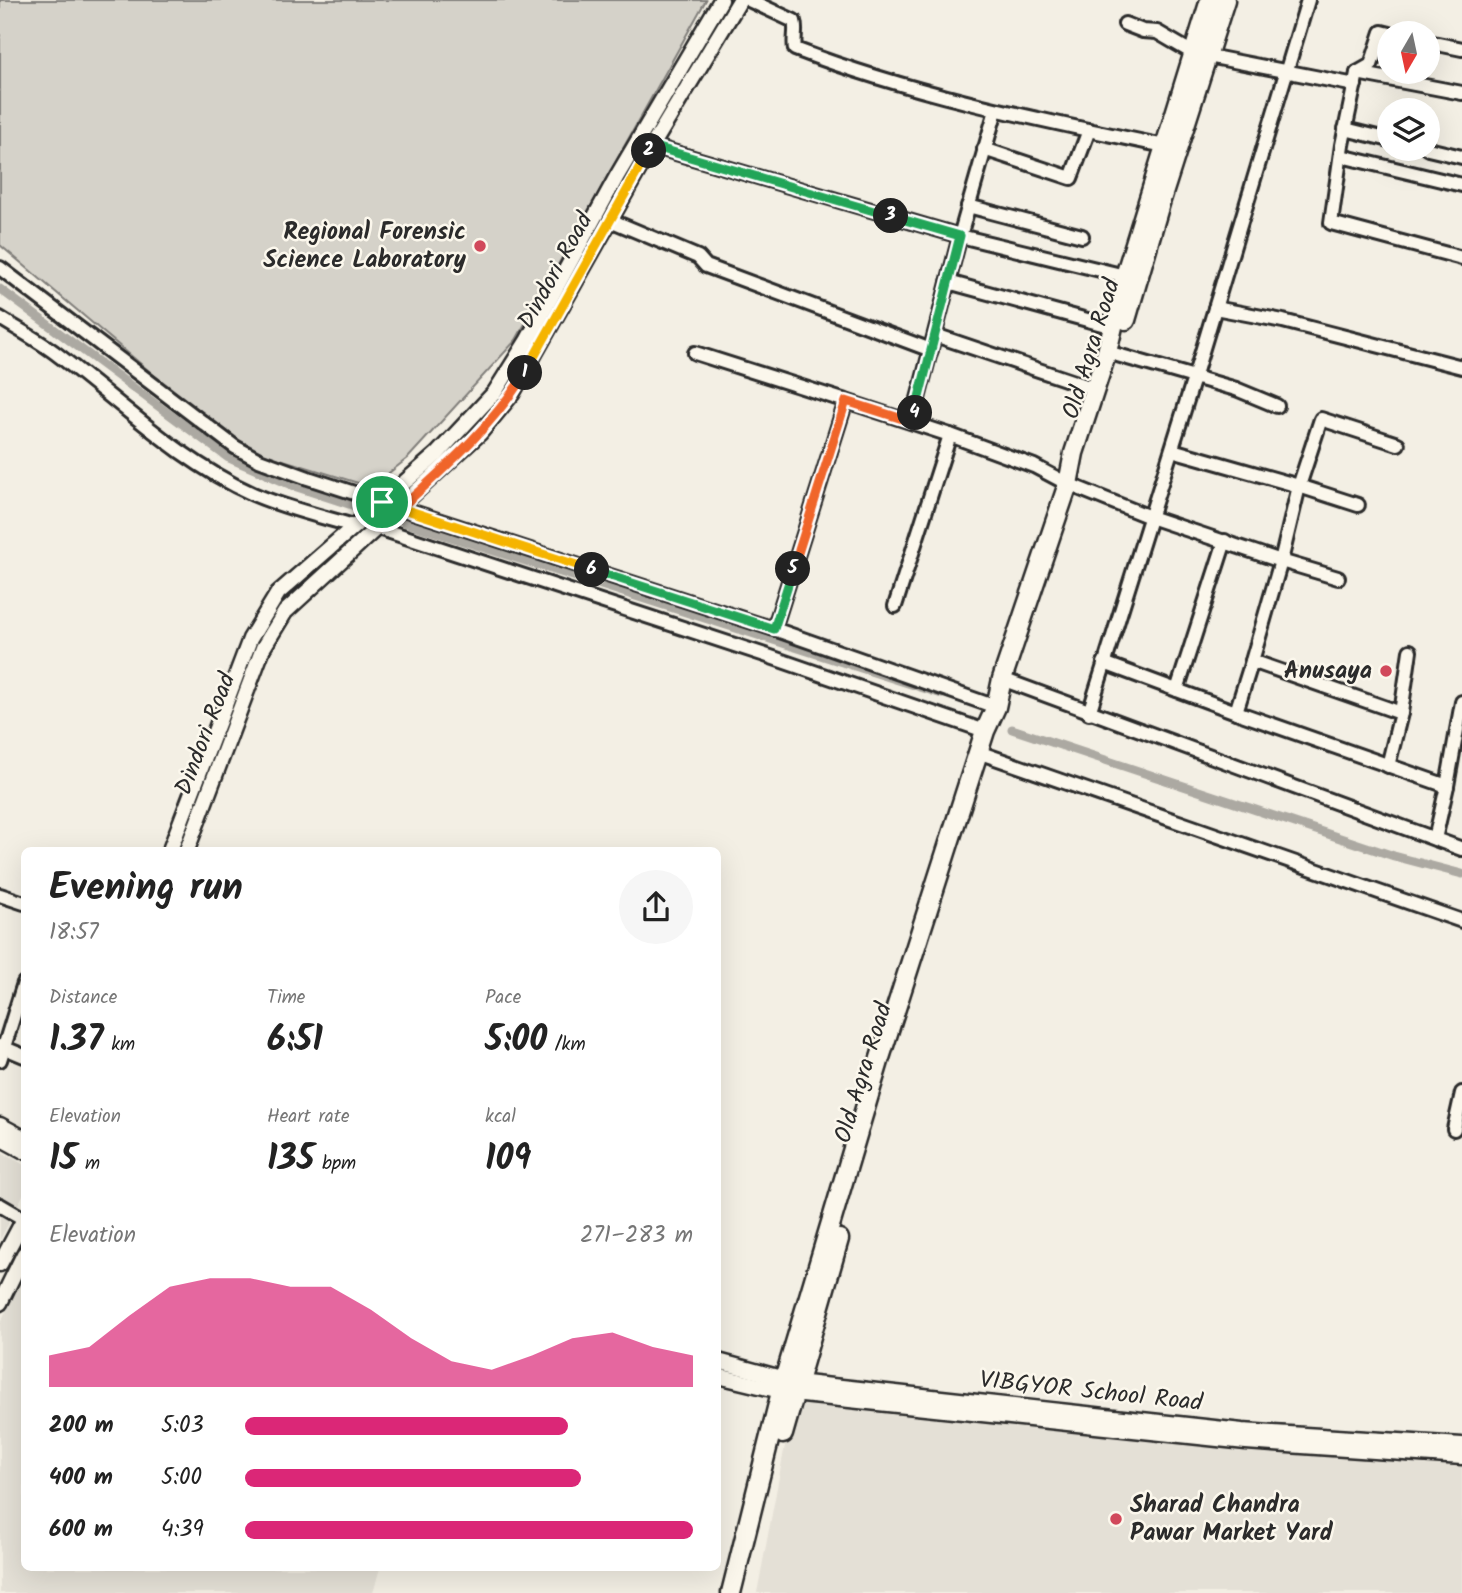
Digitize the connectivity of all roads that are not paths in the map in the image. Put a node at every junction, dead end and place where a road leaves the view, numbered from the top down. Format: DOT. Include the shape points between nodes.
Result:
graph roads {
  1 [pos="721,0"];
  2 [pos="740,0"];
  3 [pos="750,0"];
  4 [pos="1210,0"];
  5 [pos="1225,0"];
  6 [pos="1308,0"];
  7 [pos="1125,24"];
  8 [pos="1377,45"];
  9 [pos="1440,45"];
  10 [pos="1462,50"];
  11 [pos="1200,54"];
  12 [pos="1286,73"];
  13 [pos="1356,79"];
  14 [pos="1462,93"];
  15 [pos="996,110"];
  16 [pos="1345,129"];
  17 [pos="1088,130"];
  18 [pos="1377,136"];
  19 [pos="652,146"];
  20 [pos="1164,146"];
  21 [pos="984,149"];
  22 [pos="1440,152"];
  23 [pos="1341,156"];
  24 [pos="1462,157"];
  25 [pos="1462,185"];
  26 [pos="968,206"];
  27 [pos="610,220"];
  28 [pos="960,236"];
  29 [pos="1082,236"];
  30 [pos="1462,258"];
  31 [pos="0,268"];
  32 [pos="1125,276"];
  33 [pos="948,282"];
  34 [pos="1215,308"];
  35 [pos="0,318"];
  36 [pos="1113,327"];
  37 [pos="935,335"];
  38 [pos="931,350"];
  39 [pos="695,353"];
  40 [pos="1111,353"];
  41 [pos="1462,367"];
  42 [pos="1194,379"];
  43 [pos="1095,389"];
  44 [pos="846,401"];
  45 [pos="1277,406"];
  46 [pos="912,422"];
  47 [pos="950,435"];
  48 [pos="1398,444"];
  49 [pos="1172,450"];
  50 [pos="1072,485"];
  51 [pos="1299,486"];
  52 [pos="382,502"];
  53 [pos="1358,505"];
  54 [pos="400,508"];
  55 [pos="1150,517"];
  56 [pos="360,521"];
  57 [pos="379,528"];
  58 [pos="1226,541"];
  59 [pos="1282,561"];
  60 [pos="1338,578"];
  61 [pos="895,606"];
  62 [pos="774,629"];
  63 [pos="1410,651"];
  64 [pos="1252,661"];
  65 [pos="1104,663"];
  66 [pos="1008,681"];
  67 [pos="1177,690"];
  68 [pos="1462,702"];
  69 [pos="996,707"];
  70 [pos="1236,712"];
  71 [pos="1089,713"];
  72 [pos="1401,713"];
  73 [pos="985,731"];
  74 [pos="983,754"];
  75 [pos="1388,766"];
  76 [pos="1447,786"];
  77 [pos="1435,839"];
  78 [pos="171,847"];
  79 [pos="188,847"];
  80 [pos="1462,849"];
  81 [pos="0,895"];
  82 [pos="21,902"];
  83 [pos="1462,921"];
  84 [pos="21,992"];
  85 [pos="1,1052"];
  86 [pos="21,1055"];
  87 [pos="1462,1093"];
  88 [pos="0,1125"];
  89 [pos="1454,1129"];
  90 [pos="21,1136"];
  91 [pos="0,1138"];
  92 [pos="21,1150"];
  93 [pos="0,1205"];
  94 [pos="21,1217"];
  95 [pos="21,1225"];
  96 [pos="21,1259"];
  97 [pos="0,1264"];
  98 [pos="4,1285"];
  99 [pos="0,1303"];
  100 [pos="721,1363"];
  101 [pos="721,1376"];
  102 [pos="788,1387"];
  103 [pos="1180,1430"];
  104 [pos="1462,1445"];
  105 [pos="1462,1457"];
  106 [pos="731,1593"];
  107 [pos="742,1593"];
  1 -- 52 [label="main road" via="495,392 458,433"];
  2 -- 19 [label="main road, Dindori Road"];
  3 -- 15 [label="street" via="794,20 795,50 850,71"];
  4 -- 11 [label="highway"];
  5 -- 11 [label="highway, Old Agra Road"];
  6 -- 12 [label="street"];
  7 -- 11 [label="street" via="1157,32"];
  8 -- 13 [label="street" via="1371,65"];
  9 -- 10 [label="street"];
  11 -- 12 [label="street"];
  11 -- 20 [label="highway"];
  11 -- 40 [label="highway, Old Agra Road"];
  12 -- 13 [label="street"];
  12 -- 34 [label="street"];
  13 -- 14 [label="street"];
  13 -- 16 [label="street"];
  15 -- 17 [label="street"];
  15 -- 21 [label="street"];
  16 -- 18 [label="street"];
  16 -- 23 [label="street"];
  17 -- 20 [label="street"];
  17 -- 21 [label="street" via="1071,178"];
  19 -- 27 [label="main road, Dindori Road"];
  19 -- 28 [label="street"];
  20 -- 32 [label="highway"];
  21 -- 26 [label="street"];
  22 -- 24 [label="street"];
  23 -- 25 [label="street"];
  23 -- 30 [label="street" via="1331,223"];
  26 -- 28 [label="street"];
  26 -- 29 [label="street"];
  27 -- 38 [label="street" via="698,257 706,266"];
  27 -- 54 [label="main road, Dindori Road" via="512,394 480,433"];
  28 -- 32 [label="street"];
  28 -- 33 [label="street"];
  31 -- 52 [label="street" via="235,447 307,478"];
  32 -- 36 [label="highway"];
  33 -- 36 [label="street"];
  33 -- 37 [label="street"];
  34 -- 41 [label="street"];
  34 -- 42 [label="street"];
  35 -- 56 [label="street" via="57,354 129,413 222,477 298,510"];
  36 -- 40 [label="highway"];
  37 -- 38 [label="street"];
  37 -- 43 [label="street"];
  38 -- 46 [label="street"];
  39 -- 44 [label="street"];
  40 -- 42 [label="street"];
  40 -- 43 [label="highway"];
  40 -- 50 [label="highway, Old Agra Road"];
  42 -- 45 [label="street"];
  42 -- 49 [label="street"];
  43 -- 50 [label="highway" via="1074,453"];
  44 -- 46 [label="street"];
  44 -- 62 [label="street"];
  46 -- 47 [label="street"];
  47 -- 50 [label="street"];
  47 -- 61 [label="street"];
  48 -- 51 [label="street" via="1321,419"];
  49 -- 51 [label="street"];
  49 -- 55 [label="street"];
  50 -- 55 [label="street"];
  50 -- 66 [label="highway"];
  51 -- 53 [label="street"];
  51 -- 59 [label="street"];
  52 -- 54 [label="street"];
  52 -- 56 [label="main road"];
  54 -- 57 [label="main road, Dindori Road"];
  54 -- 62 [label="street"];
  55 -- 58 [label="street"];
  55 -- 65 [label="street"];
  56 -- 57 [label="street"];
  56 -- 78 [label="main road" via="278,593 250,639"];
  57 -- 73 [label="street"];
  57 -- 79 [label="main road, Dindori Road" via="285,612 262,648"];
  58 -- 59 [label="street"];
  58 -- 67 [label="street"];
  59 -- 60 [label="street"];
  59 -- 64 [label="street"];
  62 -- 69 [label="street"];
  63 -- 72 [label="street"];
  64 -- 70 [label="street"];
  64 -- 72 [label="street"];
  65 -- 67 [label="street"];
  65 -- 71 [label="street"];
  66 -- 69 [label="highway"];
  66 -- 71 [label="street"];
  67 -- 70 [label="street"];
  68 -- 76 [label="street"];
  69 -- 73 [label="highway"];
  70 -- 75 [label="street"];
  71 -- 77 [label="street"];
  72 -- 75 [label="street"];
  73 -- 74 [label="highway"];
  74 -- 83 [label="street"];
  74 -- 102 [label="highway" via="880,1058"];
  75 -- 76 [label="street"];
  76 -- 77 [label="street"];
  77 -- 80 [label="street"];
  81 -- 82 [label="street"];
  84 -- 85 [label="street"];
  85 -- 86 [label="street"];
  87 -- 89 [label="street"];
  88 -- 90 [label="main road"];
  91 -- 92 [label="main road"];
  93 -- 94 [label="street"];
  95 -- 97 [label="main road"];
  96 -- 98 [label="main road"];
  98 -- 99 [label="main road"];
  100 -- 102 [label="main road, VIBGYOR School Road"];
  101 -- 102 [label="main road, VIBGYOR School Road"];
  102 -- 103 [label="main road, VIBGYOR School Road"];
  102 -- 106 [label="highway"];
  102 -- 107 [label="highway" via="784,1429"];
  103 -- 104 [label="main road, VIBGYOR School Road"];
  103 -- 105 [label="main road, VIBGYOR School Road"];
}
